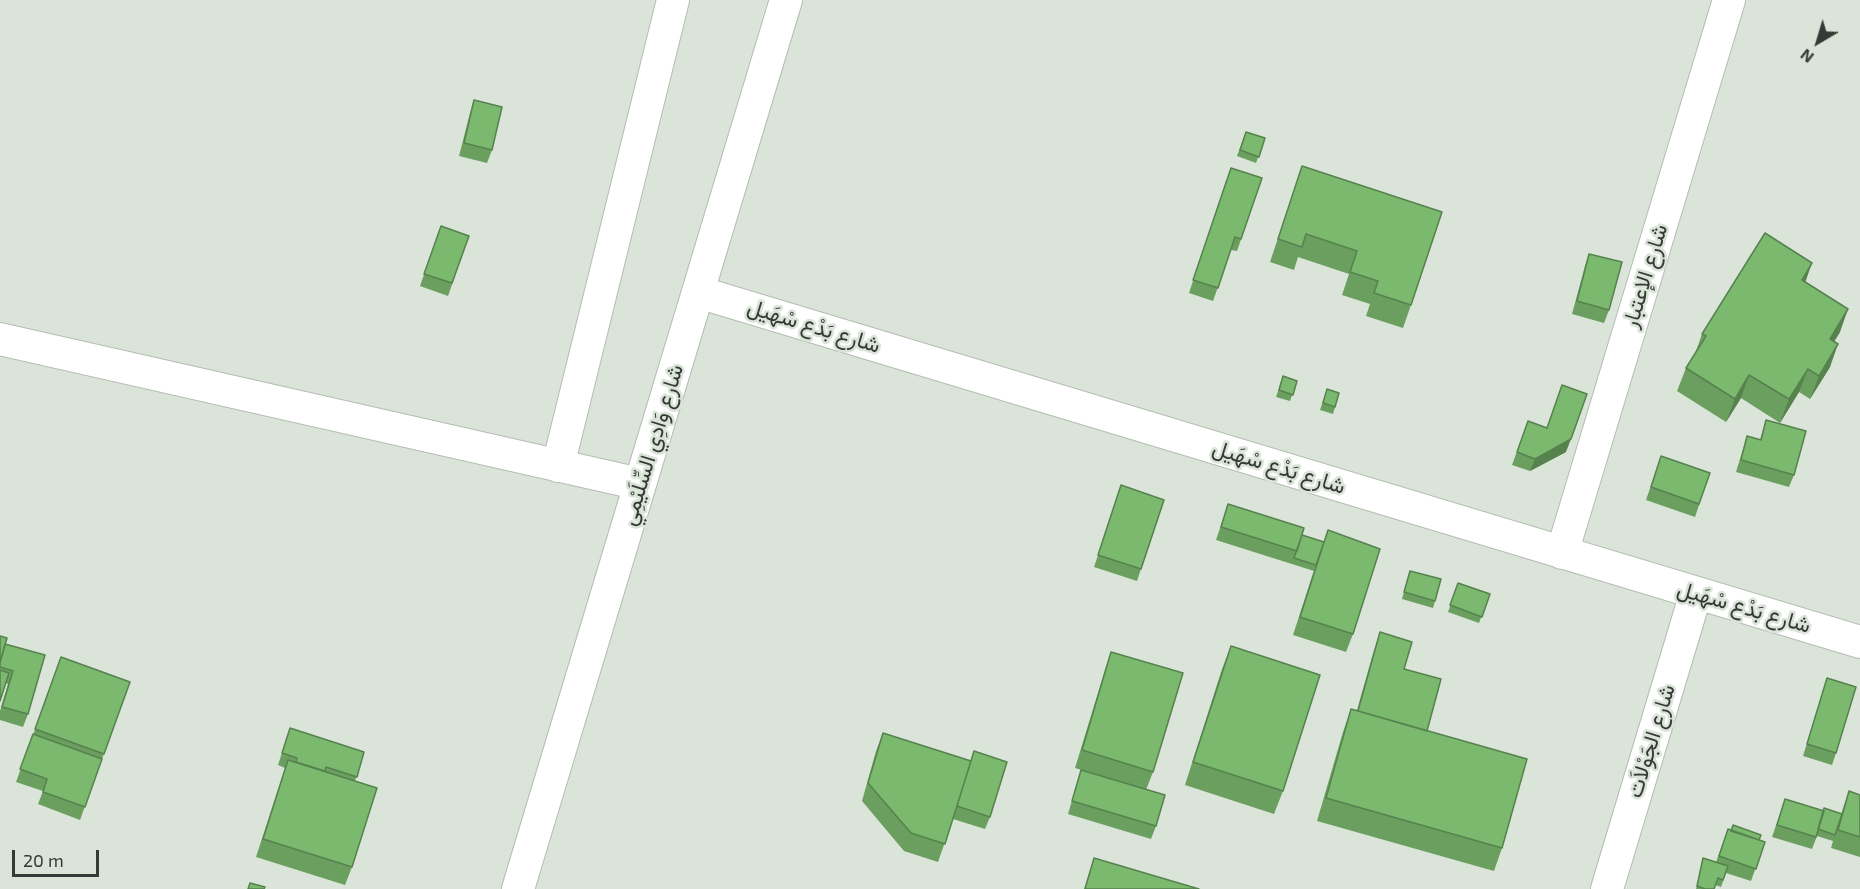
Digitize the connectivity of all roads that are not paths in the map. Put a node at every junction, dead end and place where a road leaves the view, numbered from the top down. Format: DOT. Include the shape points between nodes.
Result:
graph roads {
  1 [pos="673,0"];
  2 [pos="786,0"];
  3 [pos="1729,0"];
  4 [pos="698,292"];
  5 [pos="0,339"];
  6 [pos="558,466"];
  7 [pos="640,484"];
  8 [pos="1562,553"];
  9 [pos="1696,593"];
  10 [pos="1860,642"];
  11 [pos="518,889"];
  12 [pos="1607,889"];
  1 -- 6 [label="street"];
  2 -- 4 [label="street, شارع وَادِي السِّلَيْمِي"];
  3 -- 8 [label="street, شارع الإعتبار"];
  4 -- 7 [label="street, شارع وَادِي السِّلَيْمِي"];
  4 -- 8 [label="street, شارع بَدْع سْهَيل"];
  5 -- 6 [label="street"];
  6 -- 7 [label="street"];
  7 -- 11 [label="street, شارع وَادِي السِّلَيْمِي"];
  8 -- 9 [label="street, شارع بَدْع سْهَيل"];
  9 -- 10 [label="street, شارع بَدْع سْهَيل"];
  9 -- 12 [label="street, شارع الجَوْلاَت"];
}
